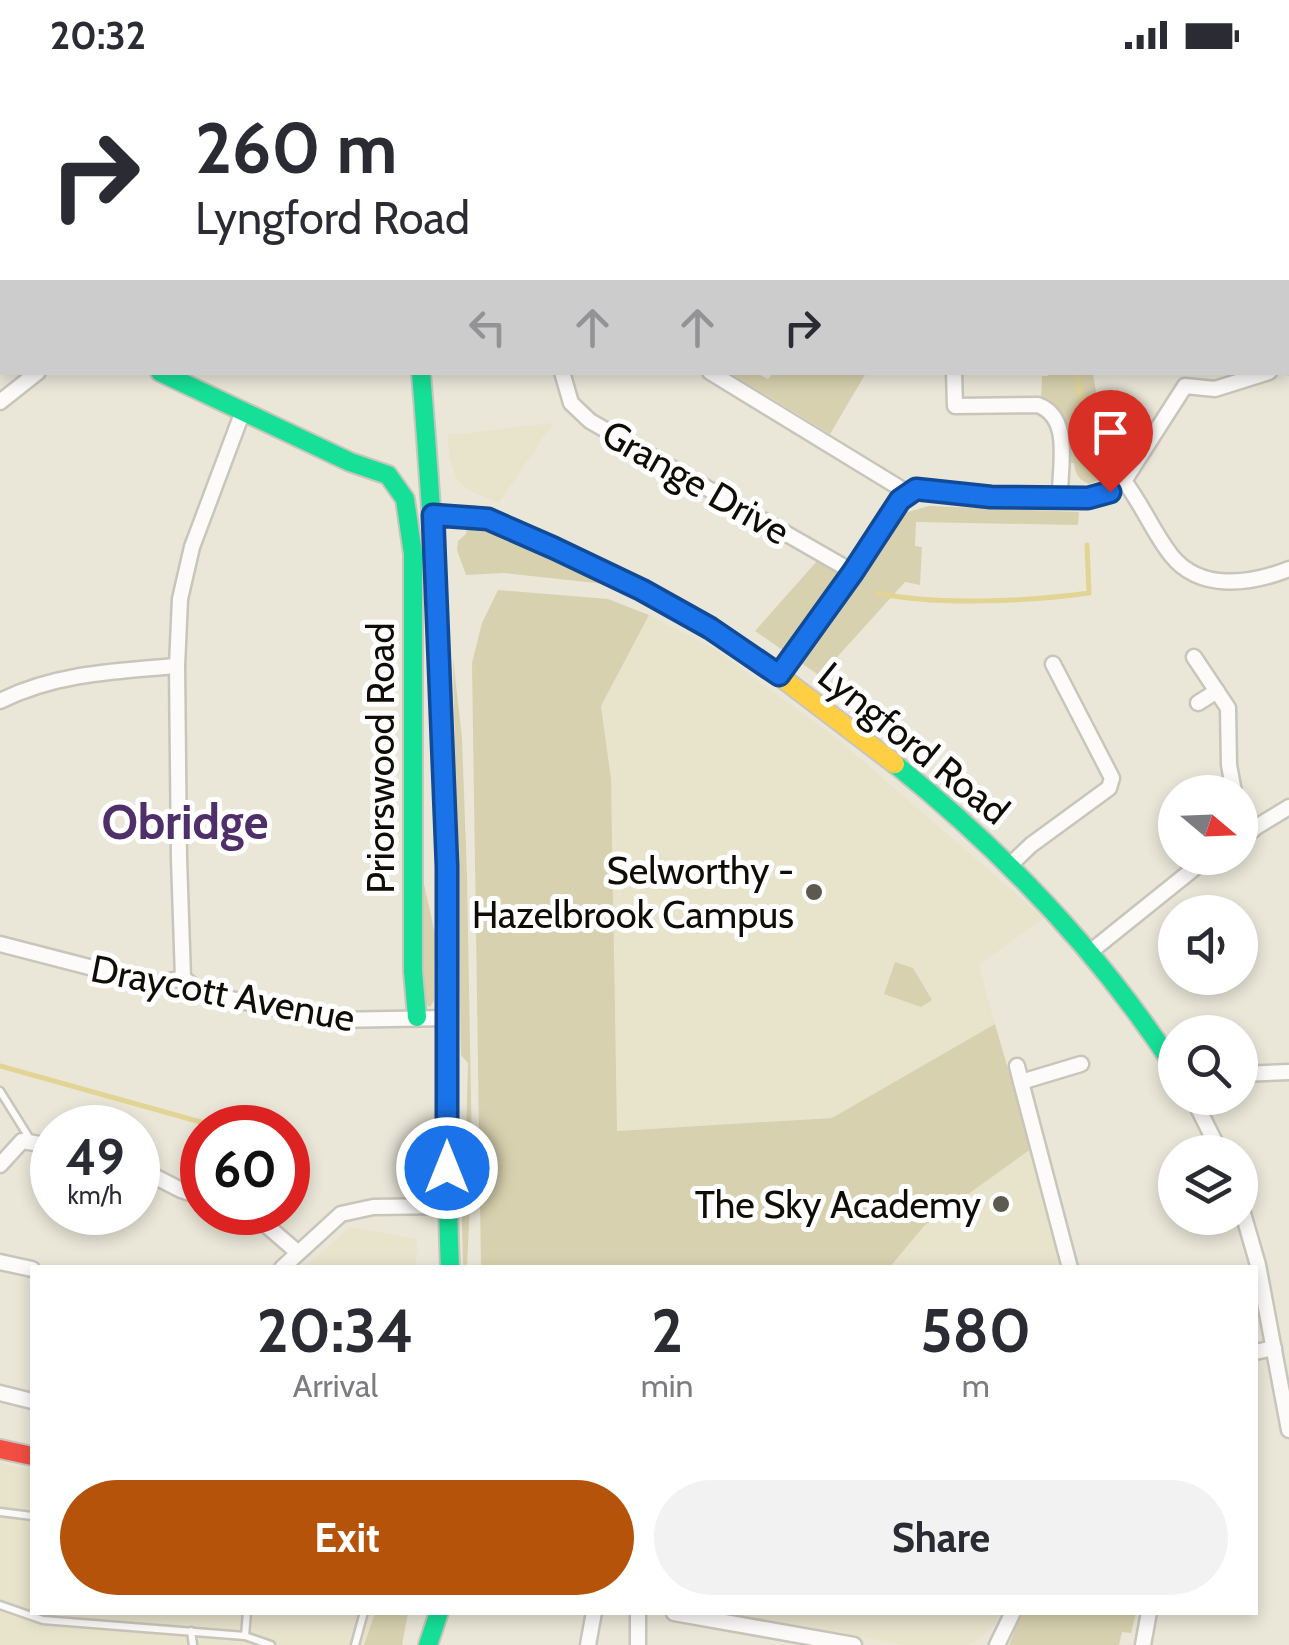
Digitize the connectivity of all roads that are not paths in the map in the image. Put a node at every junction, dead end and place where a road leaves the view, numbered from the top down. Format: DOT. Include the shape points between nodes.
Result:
graph roads {
  1 [pos="34,375"];
  2 [pos="166,375"];
  3 [pos="421,375"];
  4 [pos="563,375"];
  5 [pos="715,375"];
  6 [pos="954,375"];
  7 [pos="1259,375"];
  8 [pos="1186,379"];
  9 [pos="0,402"];
  10 [pos="243,411"];
  11 [pos="1124,481"];
  12 [pos="908,493"];
  13 [pos="1060,498"];
  14 [pos="433,515"];
  15 [pos="1289,569"];
  16 [pos="853,572"];
  17 [pos="1194,657"];
  18 [pos="1054,664"];
  19 [pos="177,666"];
  20 [pos="779,675"];
  21 [pos="1216,691"];
  22 [pos="0,701"];
  23 [pos="1198,703"];
  24 [pos="1231,775"];
  25 [pos="1289,807"];
  26 [pos="1258,826"];
  27 [pos="1010,866"];
  28 [pos="1185,875"];
  29 [pos="0,944"];
  30 [pos="1090,952"];
  31 [pos="183,978"];
  32 [pos="417,1017"];
  33 [pos="448,1018"];
  34 [pos="1158,1042"];
  35 [pos="1081,1064"];
  36 [pos="1016,1066"];
  37 [pos="1289,1072"];
  38 [pos="1258,1073"];
  39 [pos="1021,1082"];
  40 [pos="0,1091"];
  41 [pos="30,1140"];
  42 [pos="0,1165"];
  43 [pos="447,1206"];
  44 [pos="276,1235"];
  45 [pos="1249,1235"];
  46 [pos="296,1252"];
  47 [pos="0,1262"];
  48 [pos="285,1265"];
  49 [pos="450,1265"];
  50 [pos="1069,1265"];
  51 [pos="30,1269"];
  52 [pos="1274,1348"];
  53 [pos="1258,1351"];
  54 [pos="0,1393"];
  55 [pos="30,1400"];
  56 [pos="1289,1430"];
  57 [pos="0,1448"];
  58 [pos="30,1456"];
  59 [pos="0,1512"];
  60 [pos="30,1516"];
  61 [pos="0,1606"];
  62 [pos="248,1615"];
  63 [pos="363,1615"];
  64 [pos="423,1615"];
  65 [pos="438,1615"];
  66 [pos="593,1615"];
  67 [pos="638,1615"];
  68 [pos="697,1615"];
  69 [pos="1012,1615"];
  70 [pos="1148,1615"];
  71 [pos="57,1617"];
  72 [pos="191,1632"];
  73 [pos="245,1636"];
  74 [pos="846,1644"];
  75 [pos="193,1645"];
  76 [pos="272,1645"];
  77 [pos="355,1645"];
  78 [pos="424,1645"];
  79 [pos="588,1645"];
  80 [pos="638,1645"];
  81 [pos="997,1645"];
  82 [pos="1143,1645"];
  1 -- 9 [label="street"];
  2 -- 10 [label="street"];
  3 -- 14 [label="street, Priorswood Road"];
  4 -- 16 [label="street, Grange Drive" via="571,404 590,421"];
  5 -- 12 [label="street"];
  6 -- 13 [label="street" via="955,406 1038,405 1055,416"];
  7 -- 8 [label="street" via="1215,389"];
  8 -- 11 [label="street"];
  10 -- 19 [label="street" via="192,548 180,599"];
  10 -- 32 [label="street, Priorswood Road" via="388,476 404,499 412,554"];
  11 -- 13 [label="street" via="1088,498"];
  11 -- 15 [label="street" via="1170,554 1194,574 1250,581"];
  12 -- 13 [label="street"];
  12 -- 16 [label="street"];
  14 -- 20 [label="street, Lyngford Road" via="488,519 554,548 710,628"];
  14 -- 33 [label="street, Priorswood Road"];
  16 -- 20 [label="street"];
  17 -- 21 [label="street"];
  18 -- 27 [label="street" via="1112,778 1109,788"];
  19 -- 22 [label="street" via="56,679"];
  19 -- 31 [label="street"];
  20 -- 27 [label="street, Lyngford Road" via="909,772"];
  21 -- 23 [label="street"];
  21 -- 24 [label="street" via="1228,708"];
  25 -- 26 [label="street"];
  27 -- 30 [label="street, Lyngford Road"];
  28 -- 30 [label="street"];
  29 -- 31 [label="street, Draycott Avenue" via="155,984"];
  30 -- 34 [label="street, Lyngford Road"];
  31 -- 32 [label="street, Draycott Avenue" via="202,993 332,1020"];
  32 -- 33 [label="street, Draycott Avenue"];
  33 -- 43 [label="street, Priorswood Road"];
  35 -- 39 [label="street"];
  36 -- 39 [label="street"];
  37 -- 38 [label="street"];
  39 -- 50 [label="street"];
  40 -- 41 [label="lane"];
  41 -- 42 [label="street"];
  43 -- 46 [label="street" via="358,1208"];
  43 -- 49 [label="street, Priorswood Road"];
  44 -- 46 [label="street"];
  45 -- 52 [label="street"];
  46 -- 48 [label="street"];
  47 -- 51 [label="street"];
  52 -- 53 [label="street"];
  52 -- 56 [label="street"];
  54 -- 55 [label="street"];
  57 -- 58 [label="street"];
  59 -- 60 [label="lane"];
  61 -- 71 [label="lane" via="42,1620"];
  62 -- 73 [label="lane"];
  63 -- 77 [label="lane"];
  64 -- 78 [label="street"];
  65 -- 78 [label="street"];
  66 -- 79 [label="street"];
  67 -- 80 [label="street"];
  68 -- 74 [label="street"];
  69 -- 81 [label="street"];
  70 -- 82 [label="street"];
  71 -- 72 [label="lane"];
  72 -- 73 [label="lane"];
  72 -- 75 [label="lane"];
  73 -- 76 [label="lane"];
}
